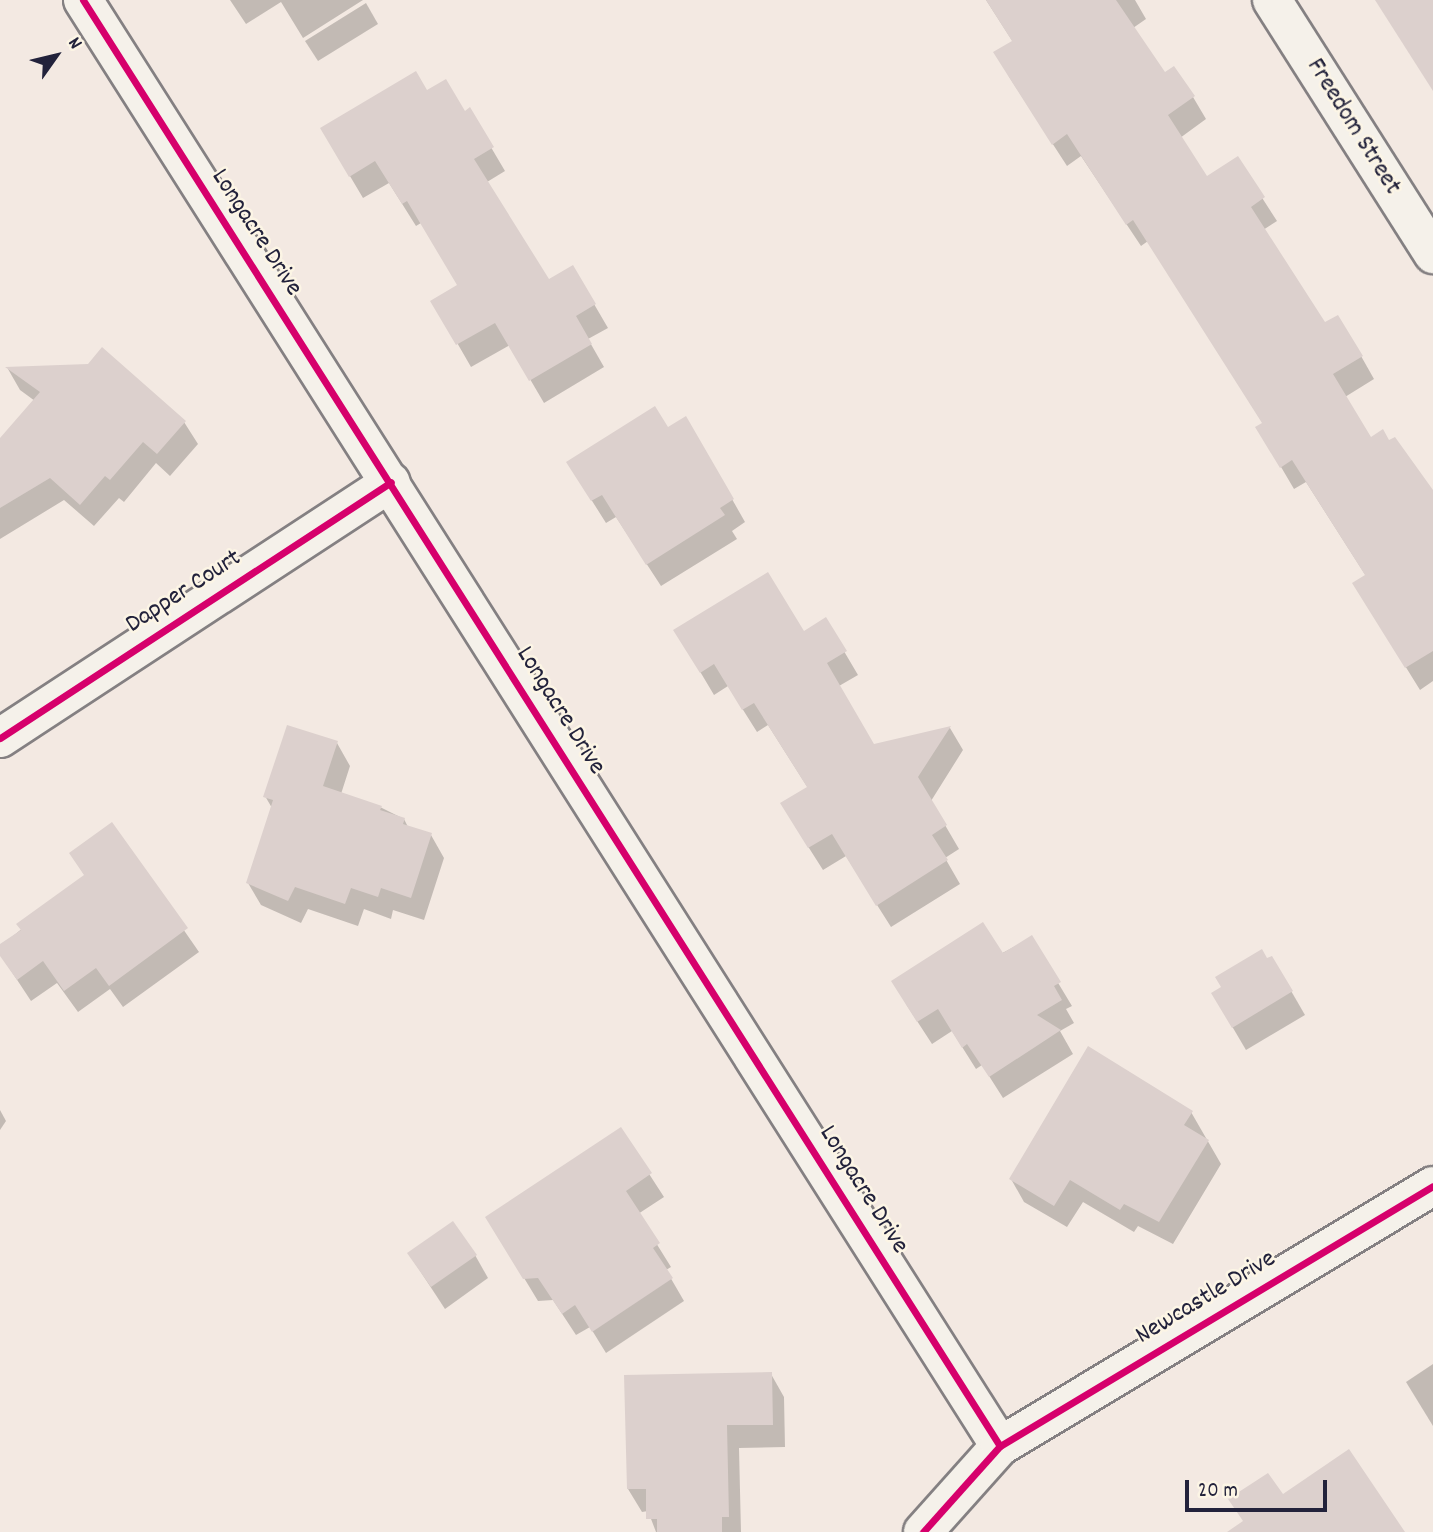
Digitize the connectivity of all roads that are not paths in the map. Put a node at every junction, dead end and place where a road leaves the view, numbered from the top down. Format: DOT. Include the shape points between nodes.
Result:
graph roads {
  1 [pos="83,0"];
  2 [pos="1272,0"];
  3 [pos="1433,254"];
  4 [pos="391,482"];
  5 [pos="0,737"];
  6 [pos="1433,1186"];
  7 [pos="1000,1446"];
  8 [pos="923,1532"];
  1 -- 4 [label="street, Longacre Drive"];
  2 -- 3 [label="street, Freedom Street"];
  4 -- 5 [label="street, Dapper Court"];
  4 -- 7 [label="street, Longacre Drive"];
  6 -- 7 [label="street, Newcastle Drive"];
  7 -- 8 [label="street, Newcastle Drive"];
}
